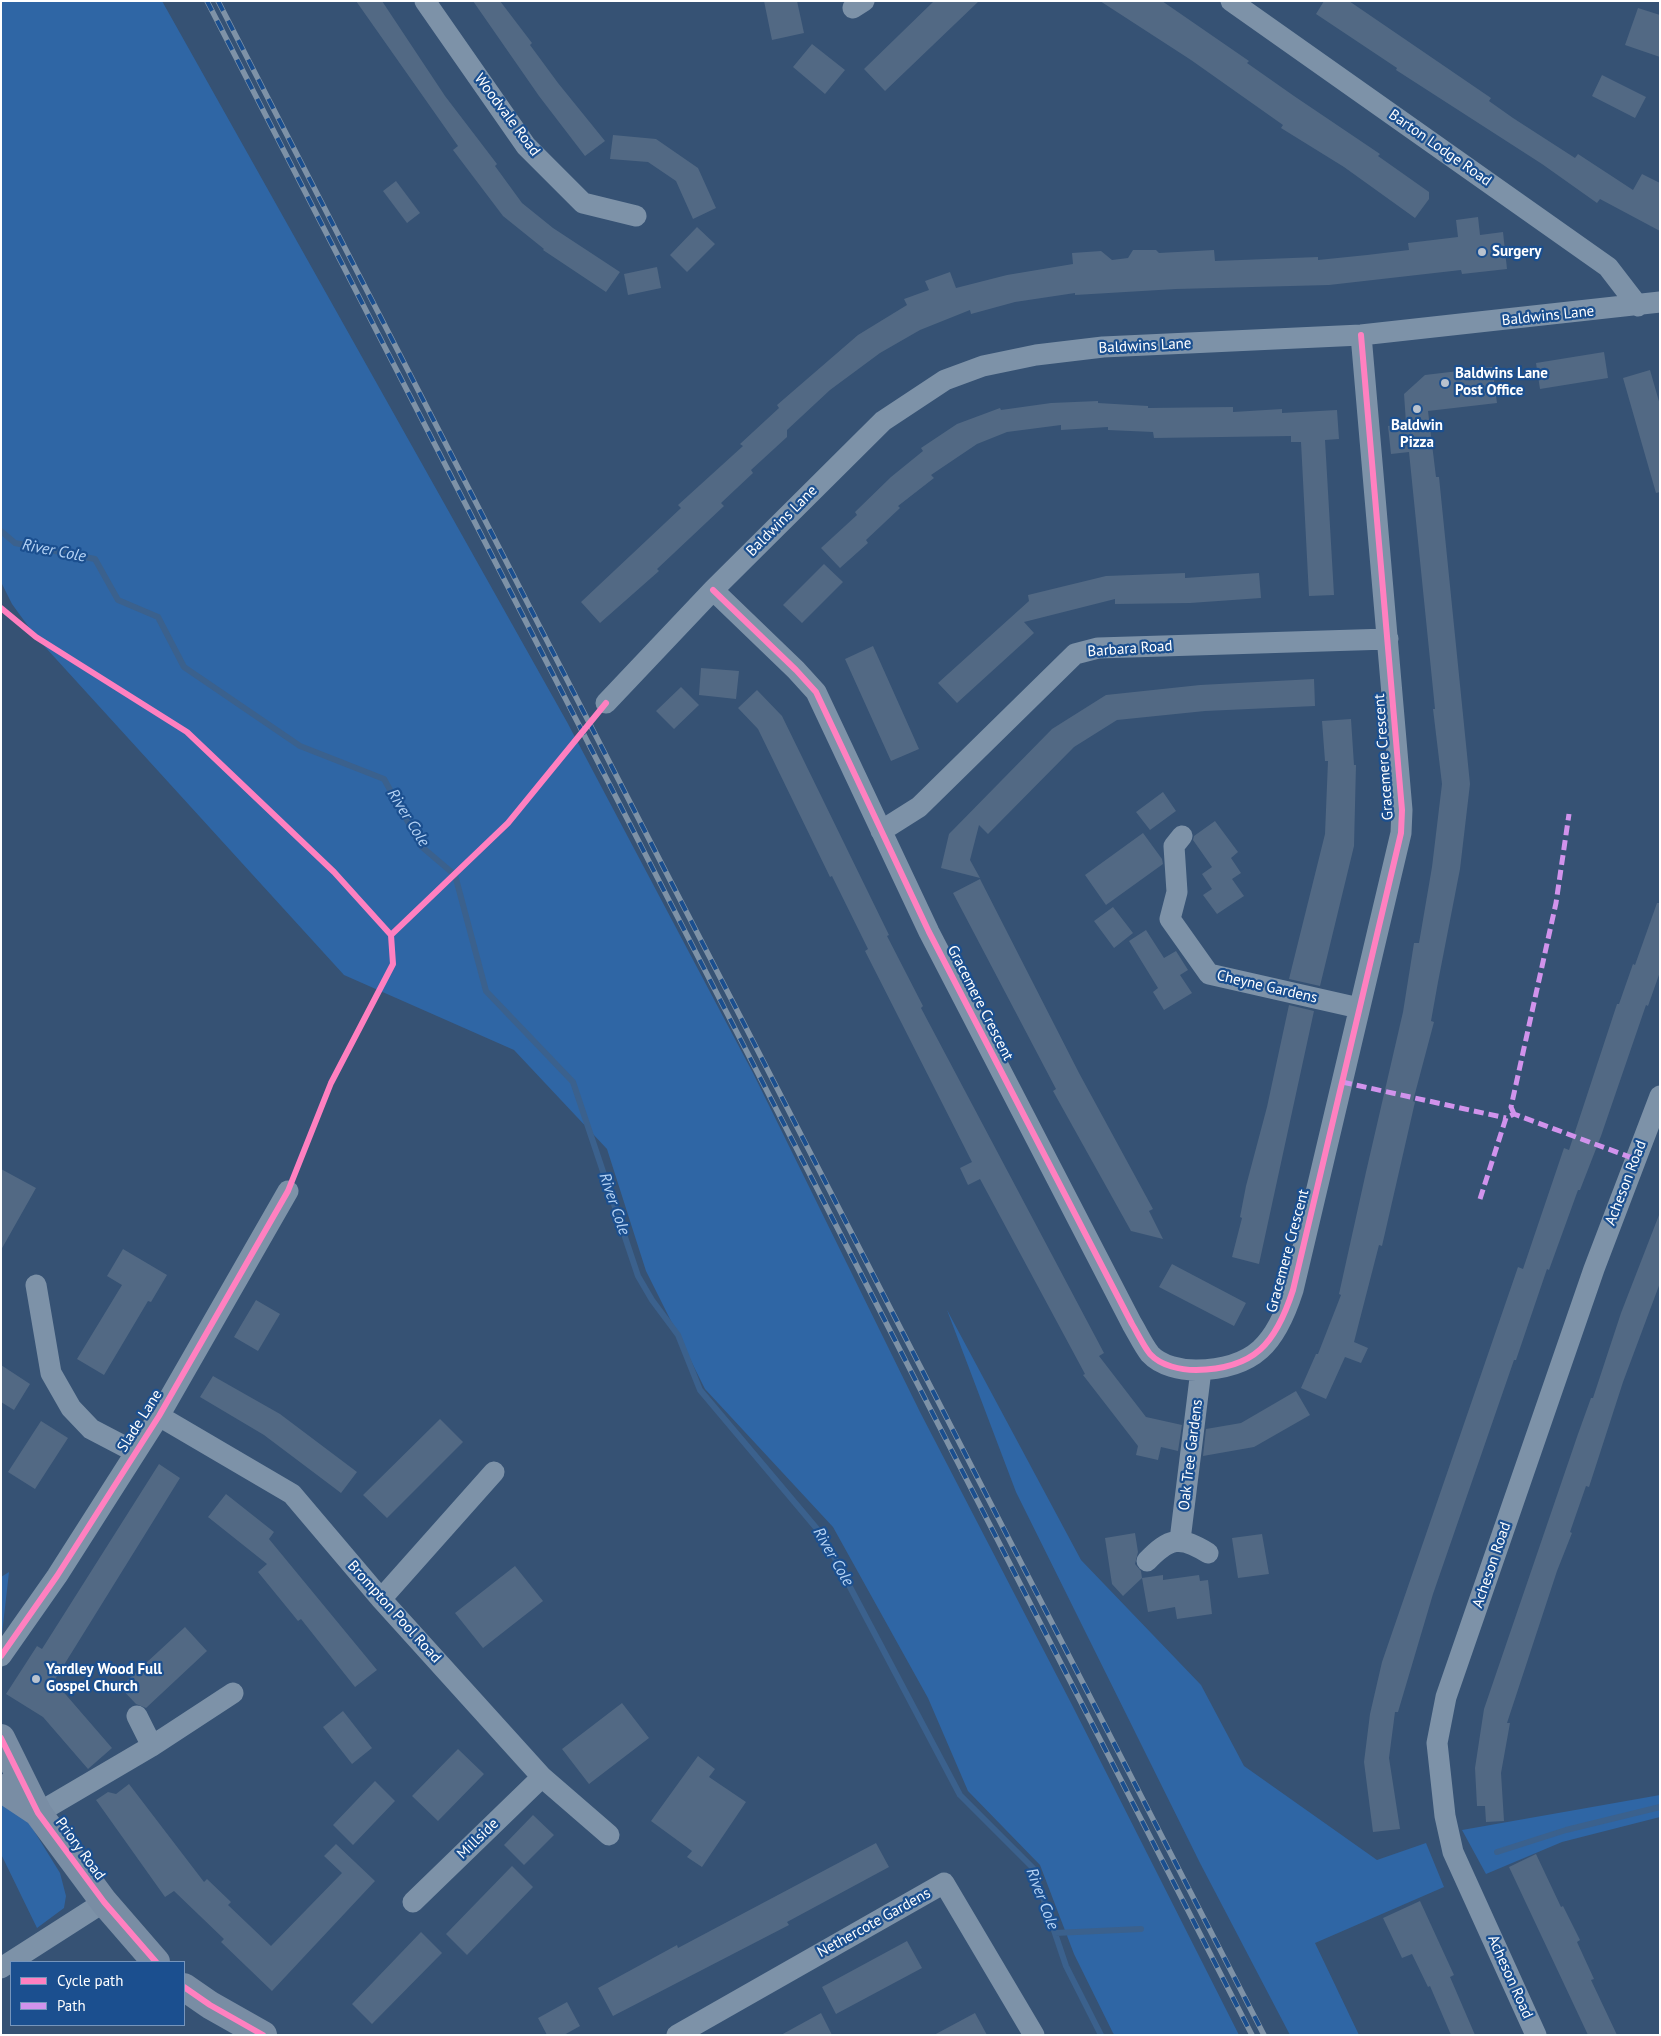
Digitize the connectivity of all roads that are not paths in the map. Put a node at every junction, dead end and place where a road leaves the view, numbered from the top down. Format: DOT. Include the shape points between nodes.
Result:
graph roads {
  1 [pos="425,1"];
  2 [pos="1231,1"];
  3 [pos="636,216"];
  4 [pos="1660,302"];
  5 [pos="1638,306"];
  6 [pos="1361,335"];
  7 [pos="713,590"];
  8 [pos="1388,639"];
  9 [pos="606,703"];
  10 [pos="881,831"];
  11 [pos="1182,836"];
  12 [pos="1359,1008"];
  13 [pos="1660,1096"];
  14 [pos="288,1191"];
  15 [pos="36,1285"];
  16 [pos="1202,1370"];
  17 [pos="159,1416"];
  18 [pos="135,1452"];
  19 [pos="494,1472"];
  20 [pos="1180,1540"];
  21 [pos="1208,1552"];
  22 [pos="1147,1561"];
  23 [pos="381,1599"];
  24 [pos="1,1656"];
  25 [pos="233,1693"];
  26 [pos="137,1716"];
  27 [pos="1,1738"];
  28 [pos="152,1746"];
  29 [pos="542,1777"];
  30 [pos="1,1788"];
  31 [pos="38,1813"];
  32 [pos="609,1835"];
  33 [pos="104,1902"];
  34 [pos="413,1902"];
  35 [pos="12,1961"];
  36 [pos="155,1961"];
  37 [pos="185,1987"];
  38 [pos="263,2035"];
  39 [pos="677,2035"];
  40 [pos="1034,2035"];
  41 [pos="1536,2035"];
  1 -- 3 [label="street, Woodvale Road" via="526,146 583,203"];
  2 -- 5 [label="street, Barton Lodge Road" via="1608,267"];
  4 -- 5 [label="street, Baldwins Lane"];
  5 -- 6 [label="street, Baldwins Lane"];
  6 -- 7 [label="street, Baldwins Lane" via="1103,347 1036,355 983,366 945,380 883,421"];
  6 -- 8 [label="street, Gracemere Crescent"];
  7 -- 9 [label="street, Baldwins Lane"];
  7 -- 10 [label="street, Gracemere Crescent" via="816,692"];
  8 -- 10 [label="street, Barbara Road" via="1098,648 1075,654 918,807"];
  8 -- 12 [label="street, Gracemere Crescent" via="1402,810 1400,832"];
  10 -- 16 [label="street, Gracemere Crescent" via="929,932 1132,1324 1151,1354 1166,1364 1184,1370"];
  11 -- 12 [label="street, Cheyne Gardens" via="1174,846 1177,892 1170,919 1209,974"];
  12 -- 16 [label="street, Gracemere Crescent" via="1293,1290 1283,1320 1262,1349 1249,1359 1230,1367"];
  13 -- 41 [label="street, Acheson Road" via="1594,1270 1452,1679 1437,1742 1445,1816 1454,1852"];
  14 -- 17 [label="street, Slade Lane"];
  15 -- 18 [label="street" via="51,1373 71,1408 91,1429"];
  16 -- 20 [label="street, Oak Tree Gardens"];
  17 -- 18 [label="street, Slade Lane"];
  17 -- 23 [label="street, Brompton Pool Road" via="292,1494"];
  18 -- 24 [label="street, Slade Lane" via="57,1576"];
  19 -- 23 [label="street"];
  20 -- 21 [label="street" via="1194,1543"];
  20 -- 22 [label="street" via="1162,1545"];
  23 -- 29 [label="street, Brompton Pool Road"];
  25 -- 28 [label="street"];
  26 -- 28 [label="street"];
  27 -- 31 [label="street, Priory Road"];
  28 -- 31 [label="street"];
  29 -- 32 [label="street, Brompton Pool Road"];
  29 -- 34 [label="street, Millside"];
  30 -- 31 [label="street, Priory Road"];
  31 -- 33 [label="street, Priory Road"];
  33 -- 35 [label="street"];
  33 -- 36 [label="street, Priory Road"];
  37 -- 38 [label="street"];
  39 -- 40 [label="street, Nethercote Gardens" via="944,1883"];
}
